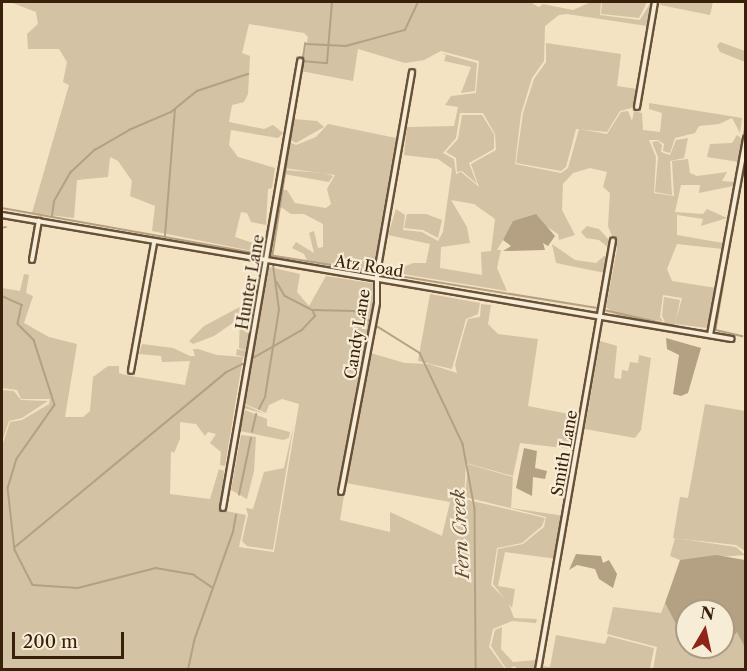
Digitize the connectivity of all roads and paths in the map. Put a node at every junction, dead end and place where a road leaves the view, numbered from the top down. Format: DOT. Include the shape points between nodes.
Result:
graph roads {
  1 [pos="655,2"];
  2 [pos="300,61"];
  3 [pos="412,72"];
  4 [pos="637,107"];
  5 [pos="746,138"];
  6 [pos="2,215"];
  7 [pos="39,221"];
  8 [pos="613,241"];
  9 [pos="154,243"];
  10 [pos="32,260"];
  11 [pos="266,261"];
  12 [pos="377,279"];
  13 [pos="600,317"];
  14 [pos="710,335"];
  15 [pos="732,339"];
  16 [pos="131,370"];
  17 [pos="341,492"];
  18 [pos="223,508"];
  19 [pos="538,669"];
  1 -- 4 [label="street"];
  2 -- 11 [label="street, Hunter Lane"];
  3 -- 12 [label="street, Candy Lane"];
  5 -- 14 [label="street"];
  6 -- 7 [label="street, Atz Road"];
  7 -- 9 [label="street, Atz Road"];
  7 -- 10 [label="street"];
  8 -- 13 [label="street, Smith Lane"];
  9 -- 11 [label="street, Atz Road"];
  9 -- 16 [label="street"];
  11 -- 12 [label="street, Atz Road"];
  11 -- 18 [label="street, Hunter Lane"];
  12 -- 13 [label="street, Atz Road"];
  12 -- 17 [label="street, Candy Lane" via="377,303"];
  13 -- 14 [label="street, Atz Road"];
  13 -- 19 [label="street, Smith Lane"];
  14 -- 15 [label="street, Atz Road"];
}
